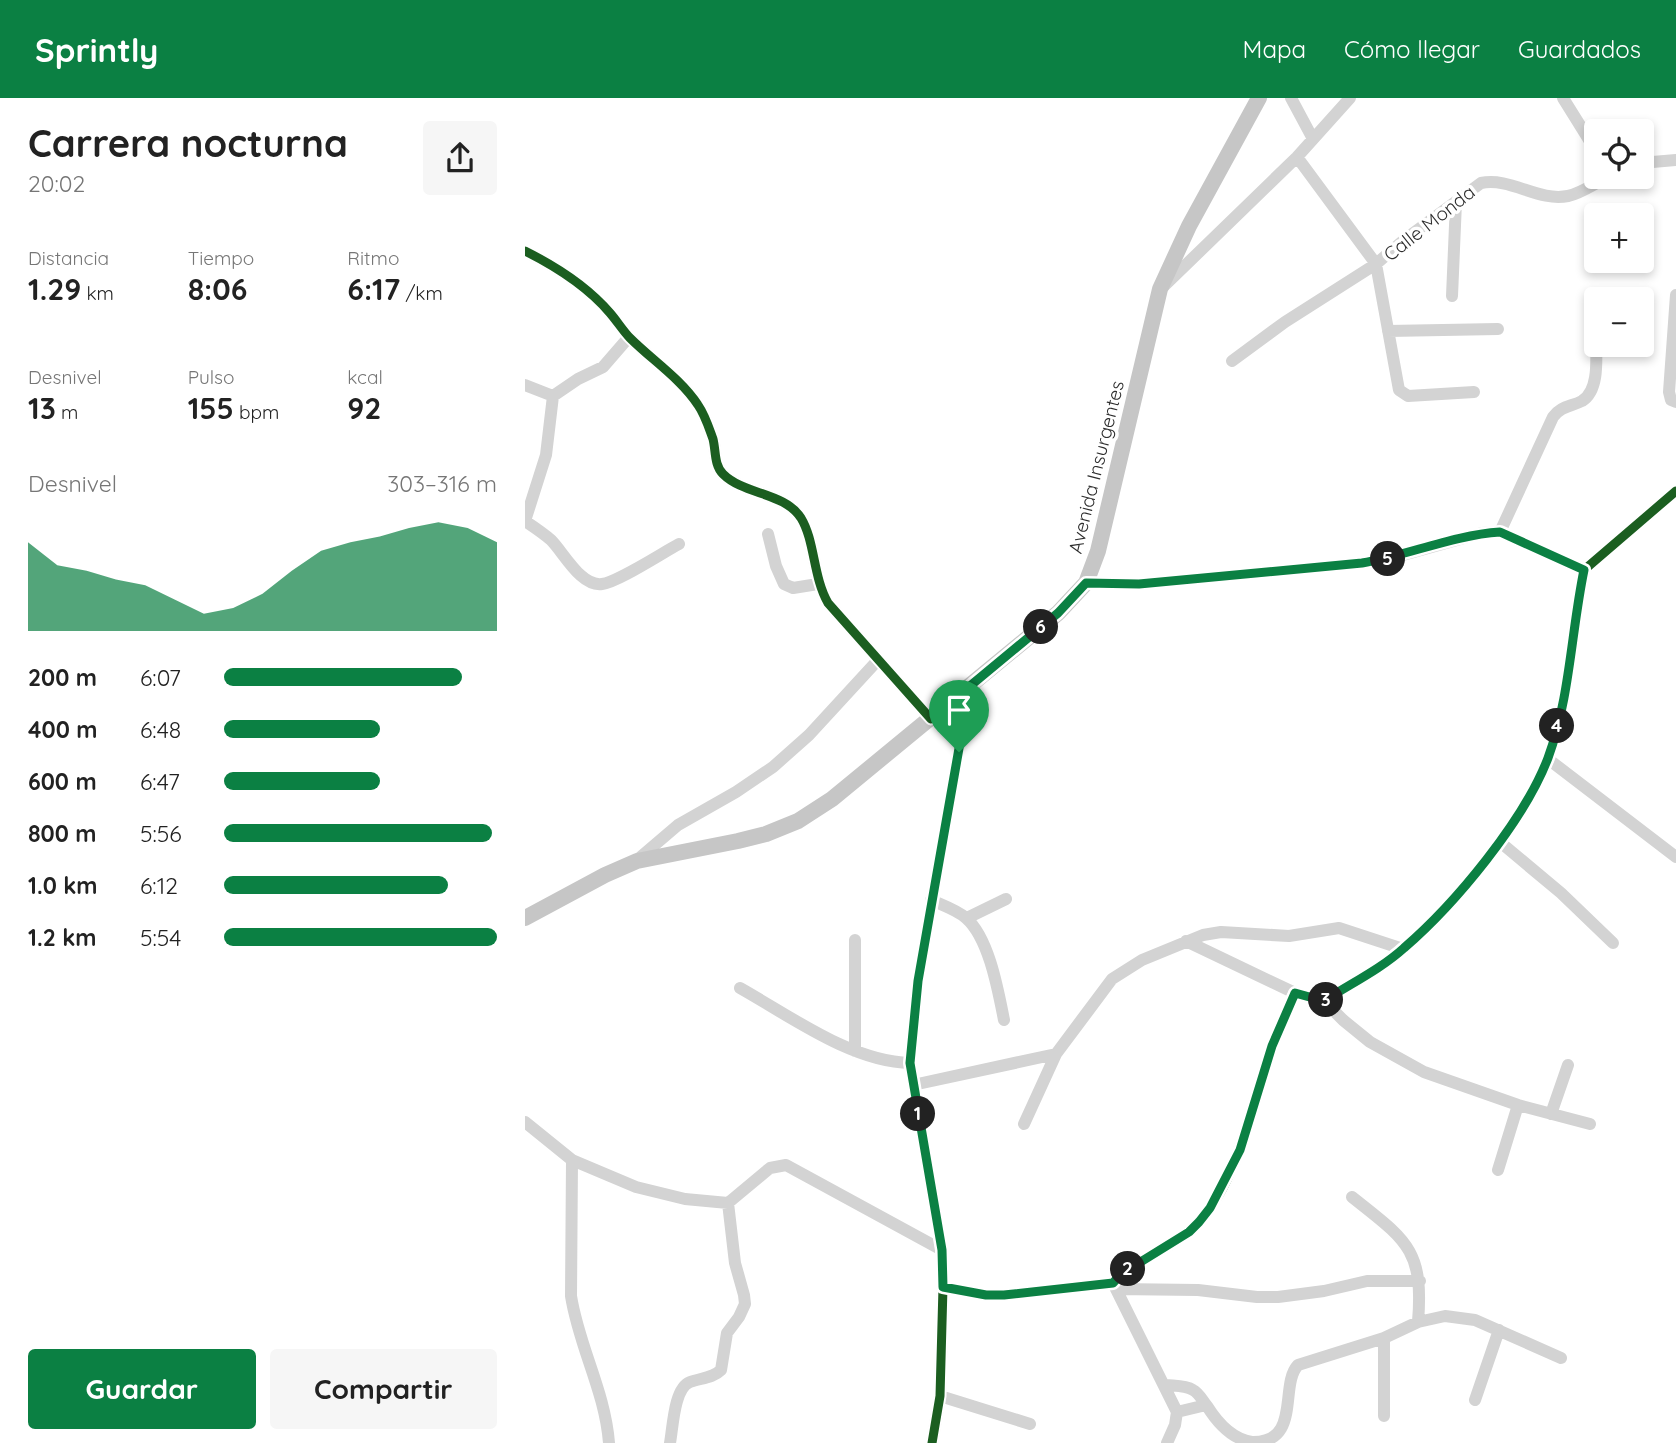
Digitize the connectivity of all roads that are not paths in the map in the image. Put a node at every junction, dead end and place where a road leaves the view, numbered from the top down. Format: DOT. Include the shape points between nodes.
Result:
graph roads {
  1 [pos="1259,98"];
  2 [pos="1291,98"];
  3 [pos="1350,98"];
  4 [pos="1563,98"];
  5 [pos="1584,132"];
  6 [pos="1313,139"];
  7 [pos="1297,157"];
  8 [pos="1676,160"];
  9 [pos="1654,162"];
  10 [pos="1584,189"];
  11 [pos="1455,202"];
  12 [pos="525,251"];
  13 [pos="1375,264"];
  14 [pos="1160,289"];
  15 [pos="1676,295"];
  16 [pos="1451,296"];
  17 [pos="1498,329"];
  18 [pos="1388,331"];
  19 [pos="629,337"];
  20 [pos="1595,357"];
  21 [pos="1232,361"];
  22 [pos="525,385"];
  23 [pos="1474,391"];
  24 [pos="553,397"];
  25 [pos="1676,402"];
  26 [pos="1676,491"];
  27 [pos="525,521"];
  28 [pos="1500,532"];
  29 [pos="768,534"];
  30 [pos="679,544"];
  31 [pos="1584,570"];
  32 [pos="1086,583"];
  33 [pos="818,584"];
  34 [pos="878,660"];
  35 [pos="970,686"];
  36 [pos="931,719"];
  37 [pos="1548,759"];
  38 [pos="1500,842"];
  39 [pos="1676,856"];
  40 [pos="637,861"];
  41 [pos="1006,899"];
  42 [pos="931,900"];
  43 [pos="525,918"];
  44 [pos="967,918"];
  45 [pos="855,940"];
  46 [pos="1186,941"];
  47 [pos="1613,943"];
  48 [pos="1403,949"];
  49 [pos="740,988"];
  50 [pos="1295,993"];
  51 [pos="1324,1001"];
  52 [pos="1004,1020"];
  53 [pos="855,1051"];
  54 [pos="1056,1054"];
  55 [pos="910,1063"];
  56 [pos="1568,1065"];
  57 [pos="913,1085"];
  58 [pos="1518,1105"];
  59 [pos="1551,1114"];
  60 [pos="525,1122"];
  61 [pos="1024,1124"];
  62 [pos="1590,1124"];
  63 [pos="572,1160"];
  64 [pos="1498,1170"];
  65 [pos="1352,1197"];
  66 [pos="728,1203"];
  67 [pos="942,1250"];
  68 [pos="1420,1281"];
  69 [pos="1115,1286"];
  70 [pos="943,1287"];
  71 [pos="1418,1322"];
  72 [pos="1499,1330"];
  73 [pos="1384,1338"];
  74 [pos="1561,1358"];
  75 [pos="1166,1385"];
  76 [pos="940,1396"];
  77 [pos="1475,1400"];
  78 [pos="1206,1405"];
  79 [pos="1177,1412"];
  80 [pos="1384,1416"];
  81 [pos="1031,1424"];
  82 [pos="609,1443"];
  83 [pos="670,1443"];
  84 [pos="932,1443"];
  85 [pos="1167,1443"];
  1 -- 14 [label="main road, Avenida Insurgentes"];
  2 -- 6 [label="street"];
  3 -- 6 [label="street"];
  4 -- 5 [label="street"];
  6 -- 7 [label="street"];
  7 -- 13 [label="street, Calle Monda"];
  7 -- 14 [label="street"];
  8 -- 9 [label="street"];
  10 -- 11 [label="street, Calle Monda" via="1553,196 1491,181"];
  11 -- 13 [label="street, Calle Monda"];
  11 -- 16 [label="street"];
  12 -- 19 [label="street" via="586,289"];
  13 -- 18 [label="street"];
  13 -- 21 [label="street"];
  14 -- 32 [label="main road, Avenida Insurgentes" via="1098,551"];
  15 -- 25 [label="street" via="1669,397"];
  17 -- 18 [label="street"];
  18 -- 23 [label="street" via="1402,393"];
  19 -- 24 [label="street" via="603,367"];
  19 -- 33 [label="street" via="698,405 720,471 797,513 807,534"];
  20 -- 28 [label="street" via="1591,391 1553,417"];
  22 -- 24 [label="street"];
  24 -- 27 [label="street" via="545,455"];
  26 -- 31 [label="street"];
  27 -- 30 [label="street" via="596,584"];
  28 -- 31 [label="street"];
  28 -- 32 [label="street" via="1362,563 1139,584"];
  29 -- 33 [label="street" via="783,584"];
  31 -- 37 [label="street" via="1568,678"];
  32 -- 35 [label="main road, Avenida Insurgentes" via="1058,613"];
  33 -- 34 [label="street" via="828,603"];
  34 -- 36 [label="street"];
  34 -- 40 [label="street" via="773,767 678,825"];
  35 -- 36 [label="main road, Avenida Insurgentes"];
  35 -- 42 [label="street"];
  36 -- 40 [label="main road, Avenida Insurgentes" via="832,799 797,821 766,834"];
  37 -- 38 [label="street"];
  37 -- 39 [label="street"];
  38 -- 47 [label="street"];
  38 -- 48 [label="street"];
  40 -- 43 [label="main road, Avenida Insurgentes"];
  41 -- 44 [label="street"];
  42 -- 44 [label="street"];
  42 -- 55 [label="street"];
  44 -- 52 [label="street" via="990,960"];
  45 -- 53 [label="street"];
  46 -- 48 [label="street" via="1221,932 1289,936 1339,928"];
  46 -- 50 [label="street"];
  46 -- 54 [label="street" via="1112,979"];
  48 -- 51 [label="street"];
  49 -- 53 [label="street"];
  50 -- 51 [label="street"];
  50 -- 69 [label="street" via="1272,1046 1240,1150 1210,1208 1189,1232 1126,1270"];
  51 -- 58 [label="street" via="1397,1059"];
  53 -- 55 [label="street" via="884,1061"];
  54 -- 57 [label="street"];
  54 -- 61 [label="street"];
  55 -- 57 [label="street"];
  56 -- 59 [label="street"];
  57 -- 67 [label="street"];
  58 -- 59 [label="street"];
  58 -- 64 [label="street"];
  59 -- 62 [label="street"];
  60 -- 63 [label="street"];
  63 -- 66 [label="street" via="659,1194"];
  63 -- 82 [label="street" via="571,1296 599,1387"];
  65 -- 68 [label="street" via="1395,1231 1415,1260"];
  66 -- 67 [label="street" via="770,1168 786,1165"];
  66 -- 83 [label="street" via="745,1304 727,1333 721,1370 687,1383 680,1391"];
  67 -- 70 [label="street"];
  68 -- 69 [label="street" via="1367,1281 1278,1297"];
  68 -- 71 [label="street"];
  69 -- 70 [label="street" via="1004,1295"];
  69 -- 75 [label="street"];
  70 -- 76 [label="street"];
  71 -- 72 [label="street" via="1445,1316 1475,1320"];
  71 -- 73 [label="street"];
  72 -- 74 [label="street"];
  72 -- 77 [label="street"];
  73 -- 78 [label="street" via="1299,1365 1290,1377 1284,1428 1270,1440 1251,1442 1238,1437 1220,1424"];
  73 -- 80 [label="street"];
  75 -- 78 [label="street" via="1185,1386"];
  75 -- 79 [label="street"];
  76 -- 81 [label="street"];
  76 -- 84 [label="street"];
  78 -- 79 [label="street"];
  79 -- 85 [label="street"];
}
